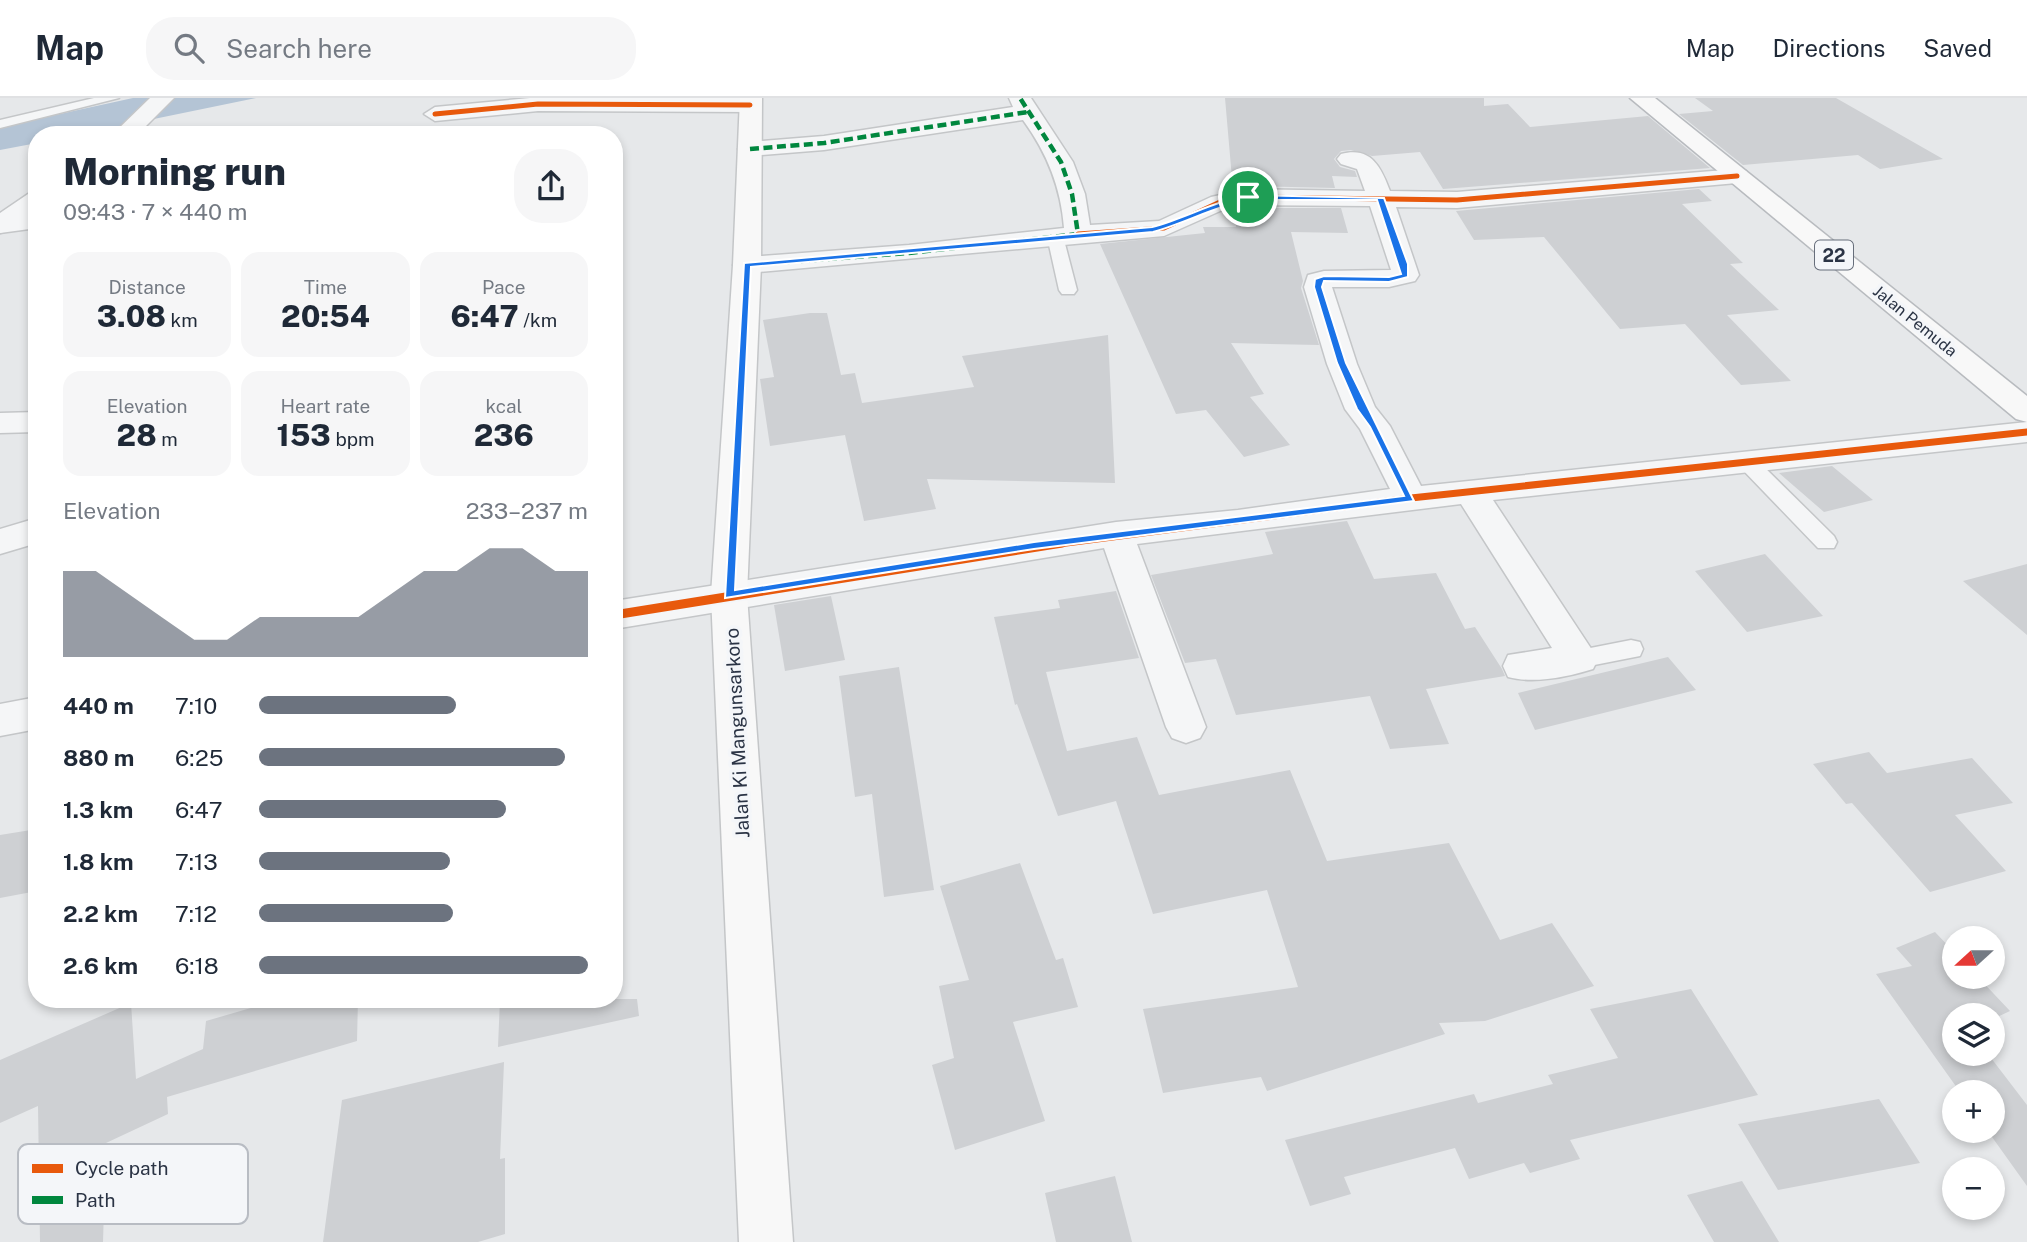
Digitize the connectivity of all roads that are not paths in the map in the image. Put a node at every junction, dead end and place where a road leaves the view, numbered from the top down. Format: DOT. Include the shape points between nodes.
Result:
graph roads {
  1 [pos="111,98"];
  2 [pos="163,98"];
  3 [pos="1641,98"];
  4 [pos="750,101"];
  5 [pos="1024,105"];
  6 [pos="435,114"];
  7 [pos="0,124"];
  8 [pos="133,126"];
  9 [pos="750,149"];
  10 [pos="1349,159"];
  11 [pos="1737,176"];
  12 [pos="1380,198"];
  13 [pos="28,205"];
  14 [pos="28,221"];
  15 [pos="0,225"];
  16 [pos="1066,235"];
  17 [pos="747,265"];
  18 [pos="1068,290"];
  19 [pos="2027,412"];
  20 [pos="28,422"];
  21 [pos="0,423"];
  22 [pos="2027,432"];
  23 [pos="1747,462"];
  24 [pos="1470,492"];
  25 [pos="1411,498"];
  26 [pos="28,533"];
  27 [pos="1116,534"];
  28 [pos="0,542"];
  29 [pos="1826,542"];
  30 [pos="729,595"];
  31 [pos="623,613"];
  32 [pos="1631,649"];
  33 [pos="1522,666"];
  34 [pos="1573,670"];
  35 [pos="28,715"];
  36 [pos="0,720"];
  37 [pos="1186,727"];
  38 [pos="766,1242"];
  1 -- 7 [label="lane"];
  2 -- 8 [label="street"];
  3 -- 11 [label="main road, Jalan Pemuda / 22"];
  4 -- 6 [label="street" via="562,115 515,105"];
  4 -- 9 [label="main road, Jalan Ki Mangunsarkoro"];
  5 -- 9 [label="street" via="824,143"];
  5 -- 16 [label="street" via="1062,163 1076,200"];
  9 -- 17 [label="main road, Jalan Ki Mangunsarkoro"];
  10 -- 12 [label="street" via="1368,166"];
  11 -- 12 [label="street" via="1457,200"];
  11 -- 19 [label="main road, Jalan Pemuda / 22"];
  12 -- 16 [label="street" via="1231,199 1164,228"];
  12 -- 25 [label="street" via="1405,275 1324,279 1318,281 1318,287 1361,409"];
  13 -- 15 [label="street"];
  14 -- 15 [label="street"];
  16 -- 17 [label="street"];
  16 -- 18 [label="lane"];
  17 -- 30 [label="main road, Jalan Ki Mangunsarkoro"];
  20 -- 21 [label="street"];
  22 -- 23 [label="street"];
  23 -- 24 [label="street"];
  23 -- 29 [label="lane"];
  24 -- 25 [label="street"];
  24 -- 34 [label="street" via="1573,645"];
  25 -- 27 [label="street"];
  26 -- 28 [label="street"];
  27 -- 30 [label="street"];
  27 -- 37 [label="street"];
  30 -- 31 [label="street"];
  30 -- 38 [label="main road, Jalan Ki Mangunsarkoro"];
  32 -- 34 [label="lane"];
  33 -- 34 [label="street"];
  35 -- 36 [label="street"];
}
